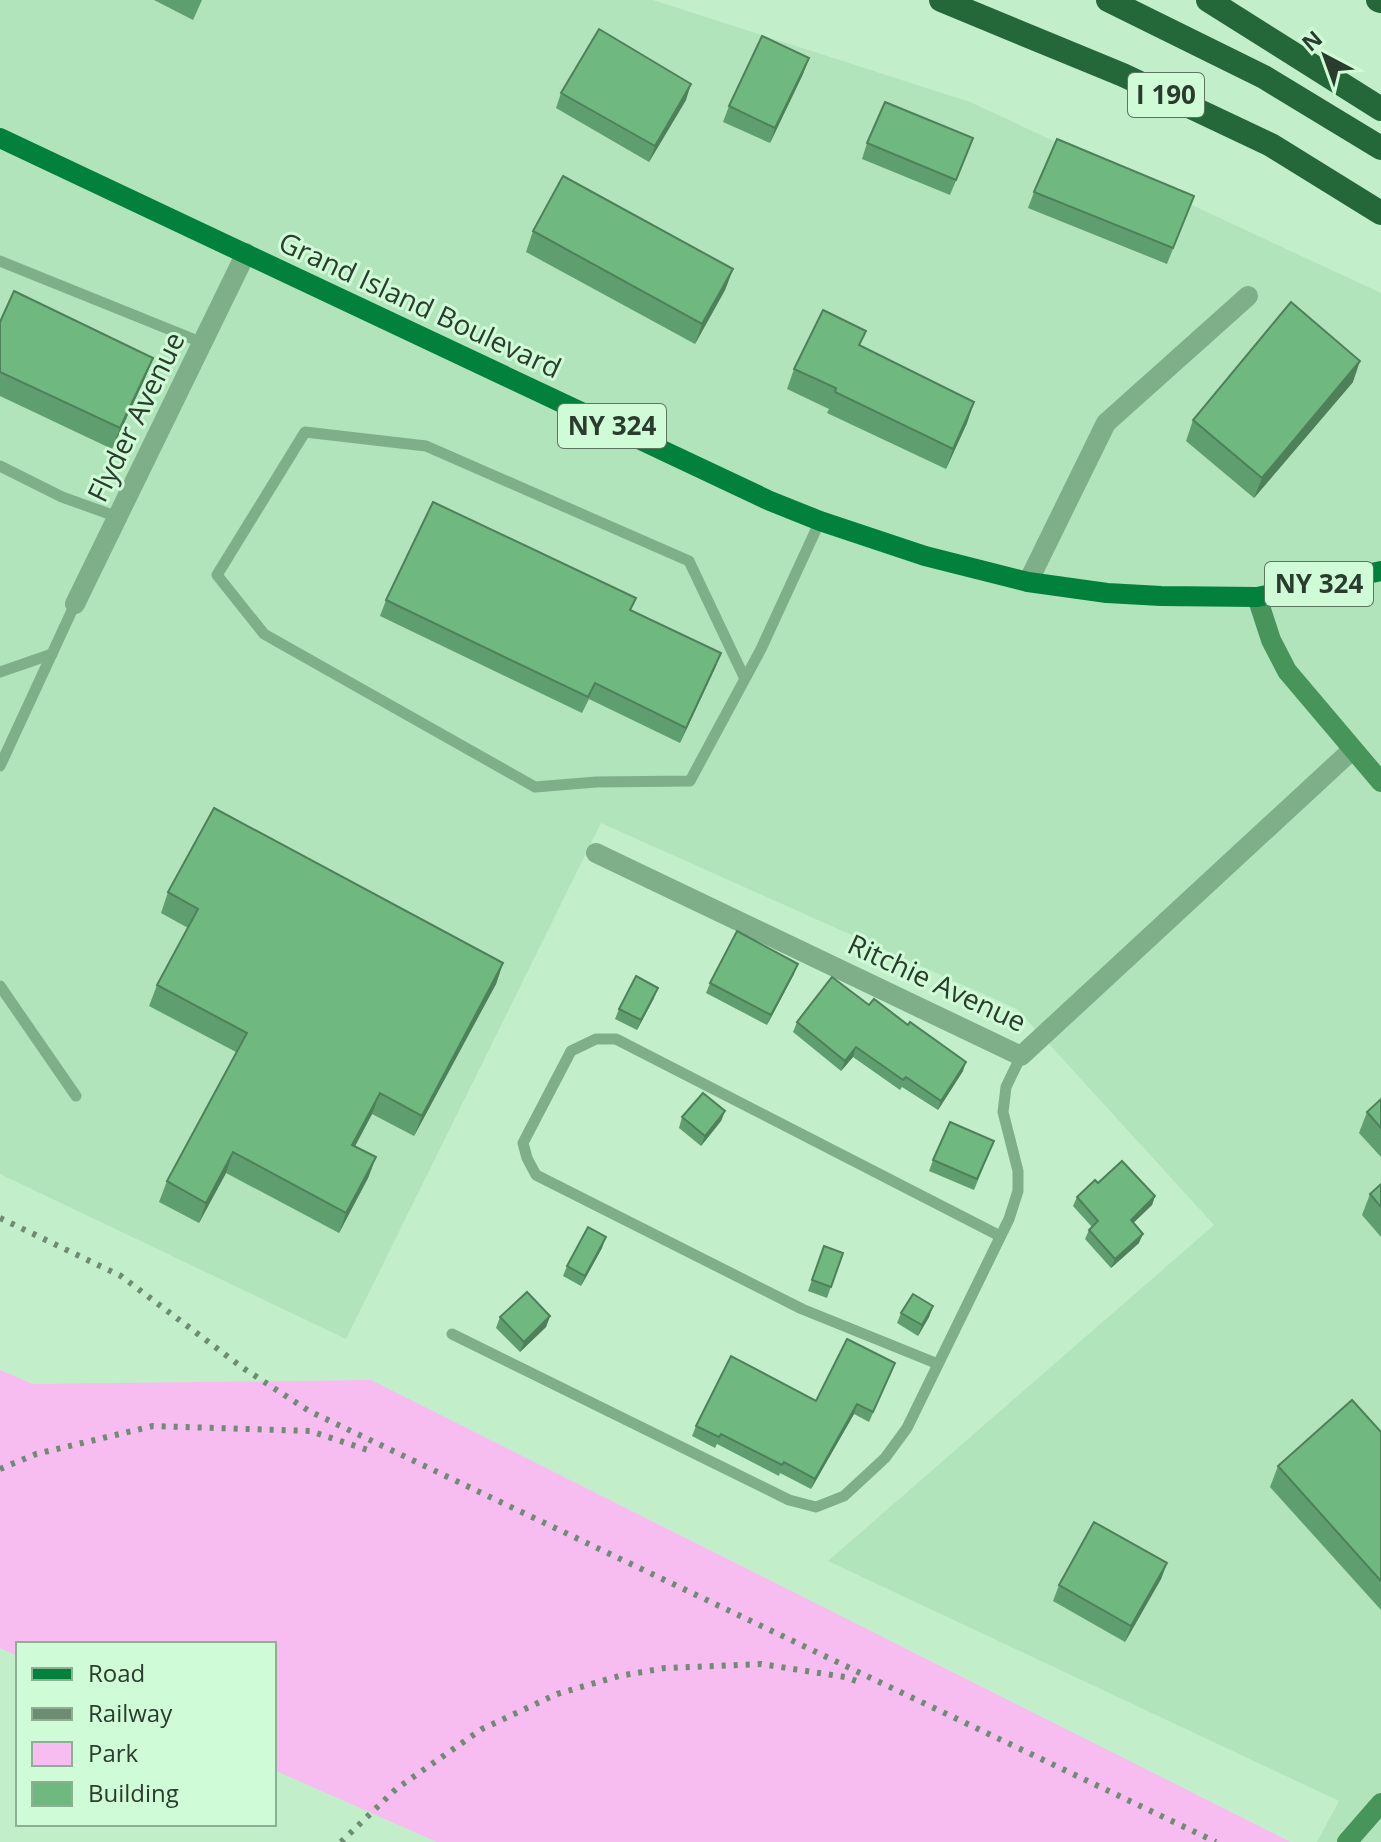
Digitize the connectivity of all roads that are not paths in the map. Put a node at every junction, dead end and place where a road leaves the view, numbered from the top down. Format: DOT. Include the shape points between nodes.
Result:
graph roads {
  1 [pos="941,0"];
  2 [pos="1108,0"];
  3 [pos="1208,0"];
  4 [pos="1381,109"];
  5 [pos="0,138"];
  6 [pos="1381,148"];
  7 [pos="1381,213"];
  8 [pos="246,253"];
  9 [pos="0,261"];
  10 [pos="1248,296"];
  11 [pos="203,343"];
  12 [pos="0,466"];
  13 [pos="118,517"];
  14 [pos="820,521"];
  15 [pos="1381,571"];
  16 [pos="1028,582"];
  17 [pos="1257,597"];
  18 [pos="75,604"];
  19 [pos="52,654"];
  20 [pos="0,672"];
  21 [pos="745,679"];
  22 [pos="1352,750"];
  23 [pos="0,766"];
  24 [pos="1381,782"];
  25 [pos="596,853"];
  26 [pos="0,986"];
  27 [pos="1021,1056"];
  28 [pos="76,1096"];
  29 [pos="1000,1236"];
  30 [pos="452,1334"];
  31 [pos="938,1364"];
  32 [pos="1381,1803"];
  33 [pos="1347,1842"];
  1 -- 7 [label="highway, I 190" via="1123,75 1271,145"];
  2 -- 6 [label="highway, I 190" via="1264,77"];
  3 -- 4 [label="highway"];
  5 -- 8 [label="main road, Grand Island Boulevard / NY 324"];
  8 -- 11 [label="street, Flyder Avenue"];
  8 -- 14 [label="main road, Grand Island Boulevard / NY 324"];
  9 -- 11 [label="lane"];
  10 -- 16 [label="street" via="1106,423"];
  11 -- 13 [label="street, Flyder Avenue"];
  12 -- 13 [label="lane"];
  13 -- 18 [label="street, Flyder Avenue"];
  14 -- 16 [label="main road, Grand Island Boulevard / NY 324" via="925,556"];
  14 -- 21 [label="lane"];
  15 -- 17 [label="main road, Grand Island Boulevard / NY 324"];
  16 -- 17 [label="main road, Grand Island Boulevard / NY 324" via="1107,593"];
  17 -- 22 [label="main road, NY 324" via="1287,671"];
  18 -- 19 [label="lane"];
  19 -- 20 [label="lane"];
  19 -- 23 [label="lane"];
  21 -- 21 [label="lane" via="690,781 535,787 264,634 217,575 305,432 426,446 689,561"];
  22 -- 24 [label="main road, NY 324"];
  22 -- 27 [label="street, Ritchie Avenue"];
  25 -- 27 [label="street, Ritchie Avenue"];
  26 -- 28 [label="lane"];
  27 -- 29 [label="lane" via="1006,1087 1003,1112 1018,1191"];
  29 -- 31 [label="lane"];
  29 -- 31 [label="lane" via="616,1039 596,1039 571,1051 523,1143 536,1175 802,1309"];
  30 -- 31 [label="lane" via="789,1500 816,1507 844,1496 885,1458 907,1428"];
  32 -- 33 [label="main road"];
}
